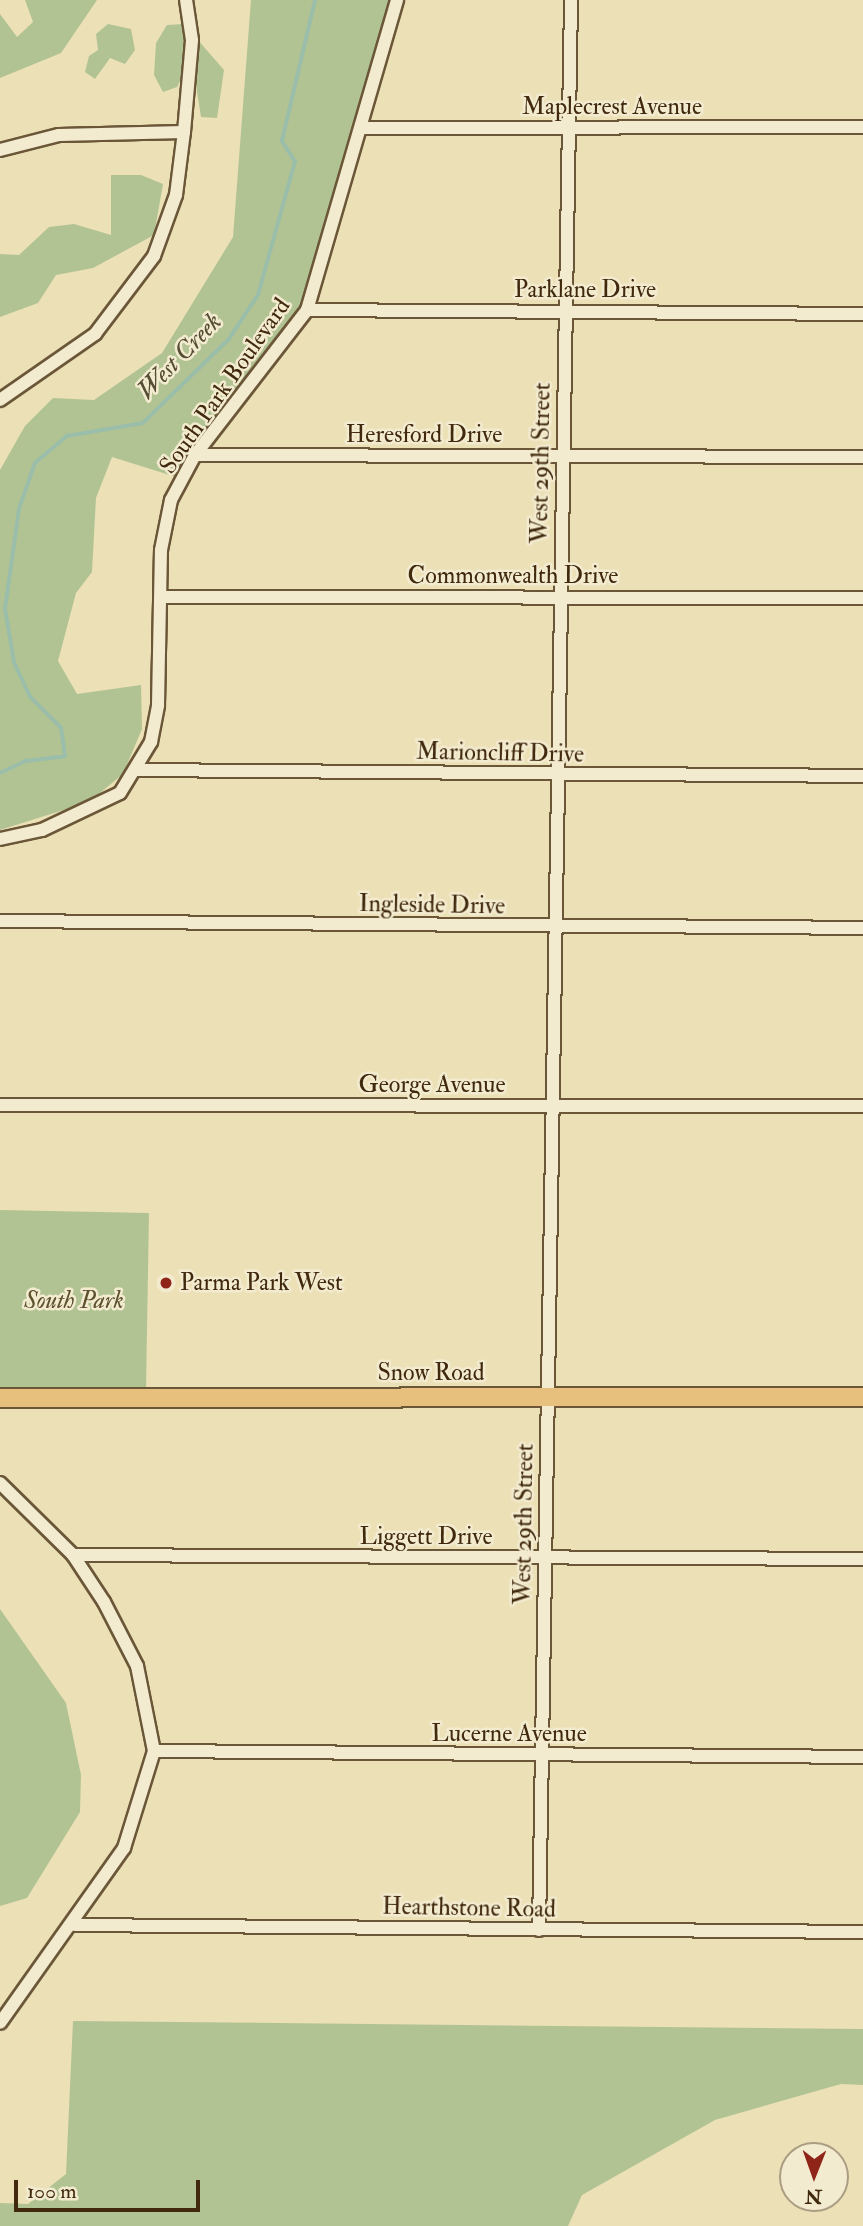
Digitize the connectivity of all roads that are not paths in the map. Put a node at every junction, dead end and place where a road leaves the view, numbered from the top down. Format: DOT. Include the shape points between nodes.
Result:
graph roads {
  1 [pos="186,0"];
  2 [pos="397,0"];
  3 [pos="571,0"];
  4 [pos="863,127"];
  5 [pos="362,128"];
  6 [pos="569,128"];
  7 [pos="184,132"];
  8 [pos="0,150"];
  9 [pos="307,310"];
  10 [pos="564,310"];
  11 [pos="863,314"];
  12 [pos="0,400"];
  13 [pos="195,455"];
  14 [pos="562,457"];
  15 [pos="863,457"];
  16 [pos="162,597"];
  17 [pos="559,597"];
  18 [pos="863,598"];
  19 [pos="137,770"];
  20 [pos="557,776"];
  21 [pos="863,776"];
  22 [pos="0,839"];
  23 [pos="0,921"];
  24 [pos="555,927"];
  25 [pos="863,928"];
  26 [pos="0,1105"];
  27 [pos="863,1106"];
  28 [pos="552,1113"];
  29 [pos="547,1397"];
  30 [pos="863,1397"];
  31 [pos="0,1398"];
  32 [pos="0,1483"];
  33 [pos="73,1555"];
  34 [pos="544,1558"];
  35 [pos="863,1559"];
  36 [pos="154,1751"];
  37 [pos="541,1754"];
  38 [pos="863,1757"];
  39 [pos="75,1926"];
  40 [pos="539,1930"];
  41 [pos="863,1932"];
  42 [pos="0,2023"];
  1 -- 7 [label="street" via="192,40"];
  2 -- 5 [label="street, South Park Boulevard"];
  3 -- 6 [label="street, West 29th Street"];
  4 -- 6 [label="street, Maplecrest Avenue"];
  5 -- 6 [label="street, Maplecrest Avenue"];
  5 -- 9 [label="street, South Park Boulevard"];
  6 -- 10 [label="street, West 29th Street"];
  7 -- 8 [label="street" via="59,135"];
  7 -- 12 [label="street" via="176,195 154,256 94,334"];
  9 -- 10 [label="street, Parklane Drive"];
  9 -- 13 [label="street, South Park Boulevard"];
  10 -- 11 [label="street, Parklane Drive"];
  10 -- 14 [label="street, West 29th Street"];
  13 -- 14 [label="street, Heresford Drive"];
  13 -- 16 [label="street, South Park Boulevard" via="171,500 161,550"];
  14 -- 15 [label="street, Heresford Drive"];
  14 -- 17 [label="street, West 29th Street"];
  16 -- 17 [label="street, Commonwealth Drive"];
  16 -- 19 [label="street, South Park Boulevard" via="158,705"];
  17 -- 18 [label="street, Commonwealth Drive"];
  17 -- 20 [label="street, West 29th Street"];
  19 -- 20 [label="street, Marioncliff Drive"];
  19 -- 22 [label="street, South Park Boulevard" via="120,793 89,812"];
  20 -- 21 [label="street, Marioncliff Drive"];
  20 -- 24 [label="street, West 29th Street"];
  23 -- 24 [label="street, Ingleside Drive"];
  24 -- 25 [label="street, Ingleside Drive"];
  24 -- 28 [label="street, West 29th Street"];
  26 -- 28 [label="street, George Avenue"];
  27 -- 28 [label="street, George Avenue"];
  28 -- 29 [label="street, West 29th Street"];
  29 -- 30 [label="main road, Snow Road"];
  29 -- 31 [label="main road, Snow Road"];
  29 -- 34 [label="street, West 29th Street"];
  32 -- 33 [label="street"];
  33 -- 34 [label="street, Liggett Drive"];
  33 -- 36 [label="street" via="137,1666"];
  34 -- 35 [label="street, Liggett Drive"];
  34 -- 37 [label="street, West 29th Street"];
  36 -- 37 [label="street, Lucerne Avenue"];
  36 -- 39 [label="street" via="124,1849"];
  37 -- 38 [label="street, Lucerne Avenue"];
  37 -- 40 [label="street, West 29th Street"];
  39 -- 40 [label="street, Hearthstone Road"];
  39 -- 42 [label="street"];
  40 -- 41 [label="street, Hearthstone Road"];
}
